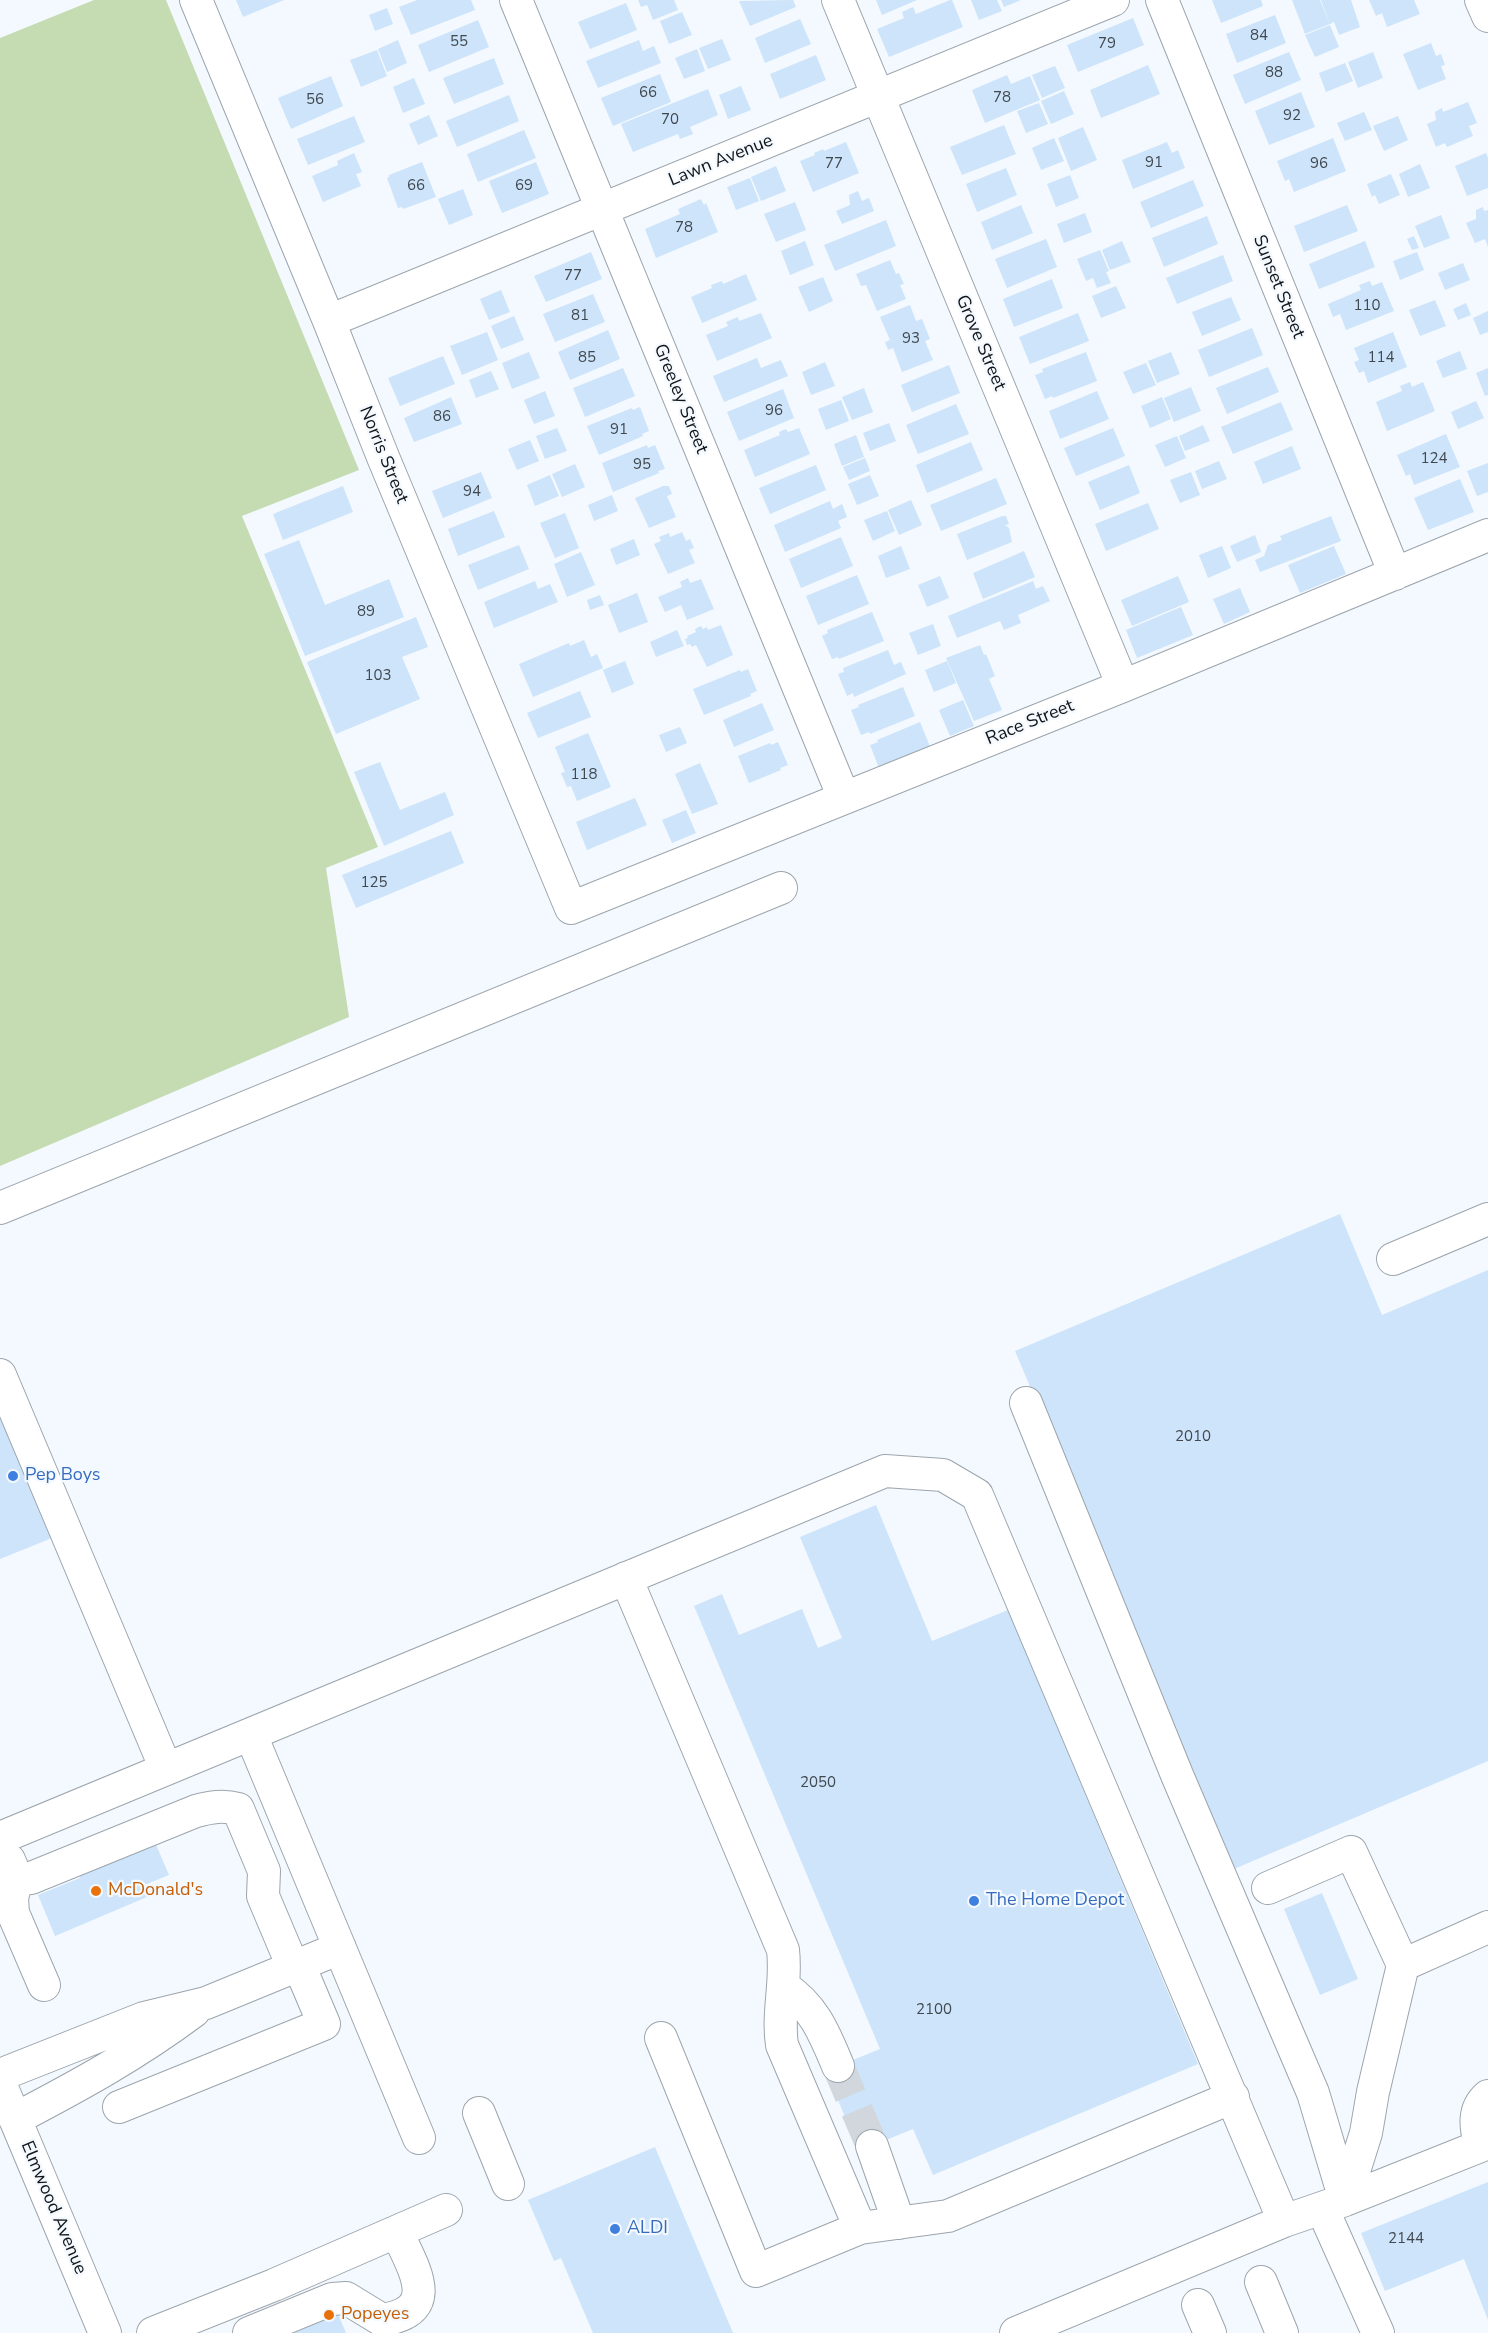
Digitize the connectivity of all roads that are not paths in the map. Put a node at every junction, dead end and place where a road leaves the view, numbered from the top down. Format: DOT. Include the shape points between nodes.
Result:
graph roads {
  1 [pos="196,0"];
  2 [pos="516,0"];
  3 [pos="838,0"];
  4 [pos="1113,0"];
  5 [pos="1162,0"];
  6 [pos="1481,0"];
  7 [pos="1488,16"];
  8 [pos="878,96"];
  9 [pos="602,210"];
  10 [pos="329,321"];
  11 [pos="1488,536"];
  12 [pos="1395,574"];
  13 [pos="1123,686"];
  14 [pos="844,798"];
  15 [pos="781,888"];
  16 [pos="571,908"];
  17 [pos="0,1208"];
  18 [pos="1488,1219"];
  19 [pos="1393,1259"];
  20 [pos="0,1375"];
  21 [pos="1026,1403"];
  22 [pos="626,1578"];
  23 [pos="251,1735"];
  24 [pos="166,1769"];
  25 [pos="0,1839"];
  26 [pos="17,1879"];
  27 [pos="1268,1888"];
  28 [pos="1488,1927"];
  29 [pos="340,1948"];
  30 [pos="1403,1965"];
  31 [pos="296,1966"];
  32 [pos="44,1985"];
  33 [pos="784,1988"];
  34 [pos="206,2002"];
  35 [pos="660,2038"];
  36 [pos="838,2066"];
  37 [pos="0,2075"];
  38 [pos="0,2083"];
  39 [pos="1488,2096"];
  40 [pos="1233,2097"];
  41 [pos="119,2107"];
  42 [pos="479,2113"];
  43 [pos="15,2119"];
  44 [pos="419,2138"];
  45 [pos="1484,2145"];
  46 [pos="872,2146"];
  47 [pos="508,2184"];
  48 [pos="1334,2204"];
  49 [pos="446,2211"];
  50 [pos="1284,2221"];
  51 [pos="899,2223"];
  52 [pos="860,2228"];
  53 [pos="397,2232"];
  54 [pos="1261,2282"];
  55 [pos="105,2333"];
  56 [pos="153,2333"];
  57 [pos="249,2333"];
  58 [pos="1016,2333"];
  59 [pos="1282,2333"];
  60 [pos="1377,2333"];
  1 -- 10 [label="street, Norris Street"];
  2 -- 9 [label="street, Greeley Street"];
  3 -- 8 [label="street, Grove Street"];
  4 -- 8 [label="street, Lawn Avenue"];
  5 -- 12 [label="street, Sunset Street"];
  6 -- 7 [label="street"];
  8 -- 9 [label="street, Lawn Avenue"];
  8 -- 13 [label="street, Grove Street"];
  9 -- 10 [label="street, Lawn Avenue"];
  9 -- 14 [label="street, Greeley Street"];
  10 -- 16 [label="street, Norris Street"];
  11 -- 12 [label="street, Race Street"];
  12 -- 13 [label="street, Race Street"];
  13 -- 14 [label="street, Race Street"];
  14 -- 16 [label="street, Race Street"];
  15 -- 17 [label="street"];
  18 -- 19 [label="street"];
  20 -- 24 [label="street"];
  21 -- 48 [label="street" via="1177,1775 1313,2093"];
  22 -- 23 [label="street"];
  22 -- 33 [label="street" via="783,1950"];
  22 -- 40 [label="street" via="885,1472 943,1475 977,1495"];
  23 -- 24 [label="street"];
  23 -- 29 [label="street"];
  24 -- 25 [label="street"];
  25 -- 26 [label="street"];
  26 -- 31 [label="street" via="31,1878 196,1811 212,1806 238,1809 264,1871 263,1896"];
  26 -- 32 [label="street" via="13,1913"];
  27 -- 30 [label="street" via="1351,1852"];
  28 -- 30 [label="street"];
  29 -- 31 [label="street"];
  29 -- 44 [label="street"];
  30 -- 48 [label="street" via="1366,2133"];
  31 -- 34 [label="street"];
  31 -- 41 [label="street" via="324,2024"];
  33 -- 36 [label="street" via="799,1997 812,2013"];
  33 -- 52 [label="street" via="782,2045"];
  34 -- 37 [label="street" via="144,2018"];
  34 -- 43 [label="street" via="103,2073"];
  35 -- 52 [label="street" via="756,2271"];
  38 -- 43 [label="street, Elmwood Avenue"];
  39 -- 45 [label="street" via="1475,2120"];
  40 -- 50 [label="street"];
  40 -- 51 [label="street" via="948,2216"];
  42 -- 47 [label="street"];
  43 -- 55 [label="street, Elmwood Avenue"];
  45 -- 48 [label="street"];
  46 -- 51 [label="street"];
  48 -- 50 [label="street"];
  48 -- 60 [label="street"];
  49 -- 53 [label="street"];
  50 -- 58 [label="street"];
  51 -- 52 [label="street"];
  53 -- 56 [label="street"];
  53 -- 57 [label="street" via="420,2290 415,2305 398,2318 382,2320 346,2298 332,2299"];
  54 -- 59 [label="street"];
}
